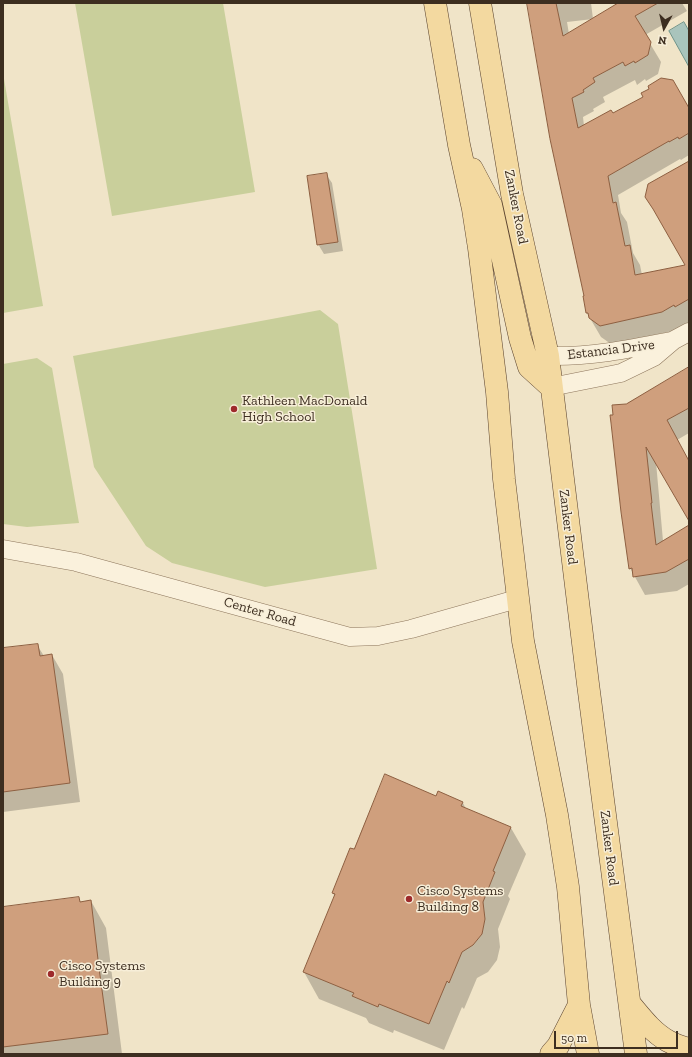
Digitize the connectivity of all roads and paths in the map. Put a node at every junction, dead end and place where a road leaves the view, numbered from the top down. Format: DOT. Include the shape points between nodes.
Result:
graph roads {
  1 [pos="436,3"];
  2 [pos="480,3"];
  3 [pos="459,145"];
  4 [pos="689,332"];
  5 [pos="674,340"];
  6 [pos="548,356"];
  7 [pos="551,387"];
  8 [pos="3,549"];
  9 [pos="517,599"];
  10 [pos="630,1004"];
  11 [pos="579,1005"];
  12 [pos="689,1049"];
  13 [pos="551,1054"];
  14 [pos="588,1054"];
  15 [pos="636,1054"];
  1 -- 3 [label="main road"];
  2 -- 6 [label="main road, Zanker Road" via="512,194"];
  3 -- 7 [label="main road" via="491,205 520,338 529,367"];
  3 -- 9 [label="main road" via="473,209 485,292"];
  4 -- 5 [label="street, Estancia Drive"];
  5 -- 6 [label="street, Estancia Drive" via="622,351"];
  5 -- 7 [label="street, Estancia Drive" via="654,357 621,373"];
  6 -- 7 [label="main road, Zanker Road"];
  7 -- 10 [label="main road, Zanker Road"];
  8 -- 9 [label="street, Center Road" via="84,564 350,637 378,636 411,629"];
  9 -- 11 [label="main road" via="558,815 568,887"];
  10 -- 12 [label="main road" via="659,1035 669,1042"];
  10 -- 15 [label="main road, Zanker Road"];
  11 -- 13 [label="main road" via="558,1046"];
  11 -- 14 [label="main road"];
}
